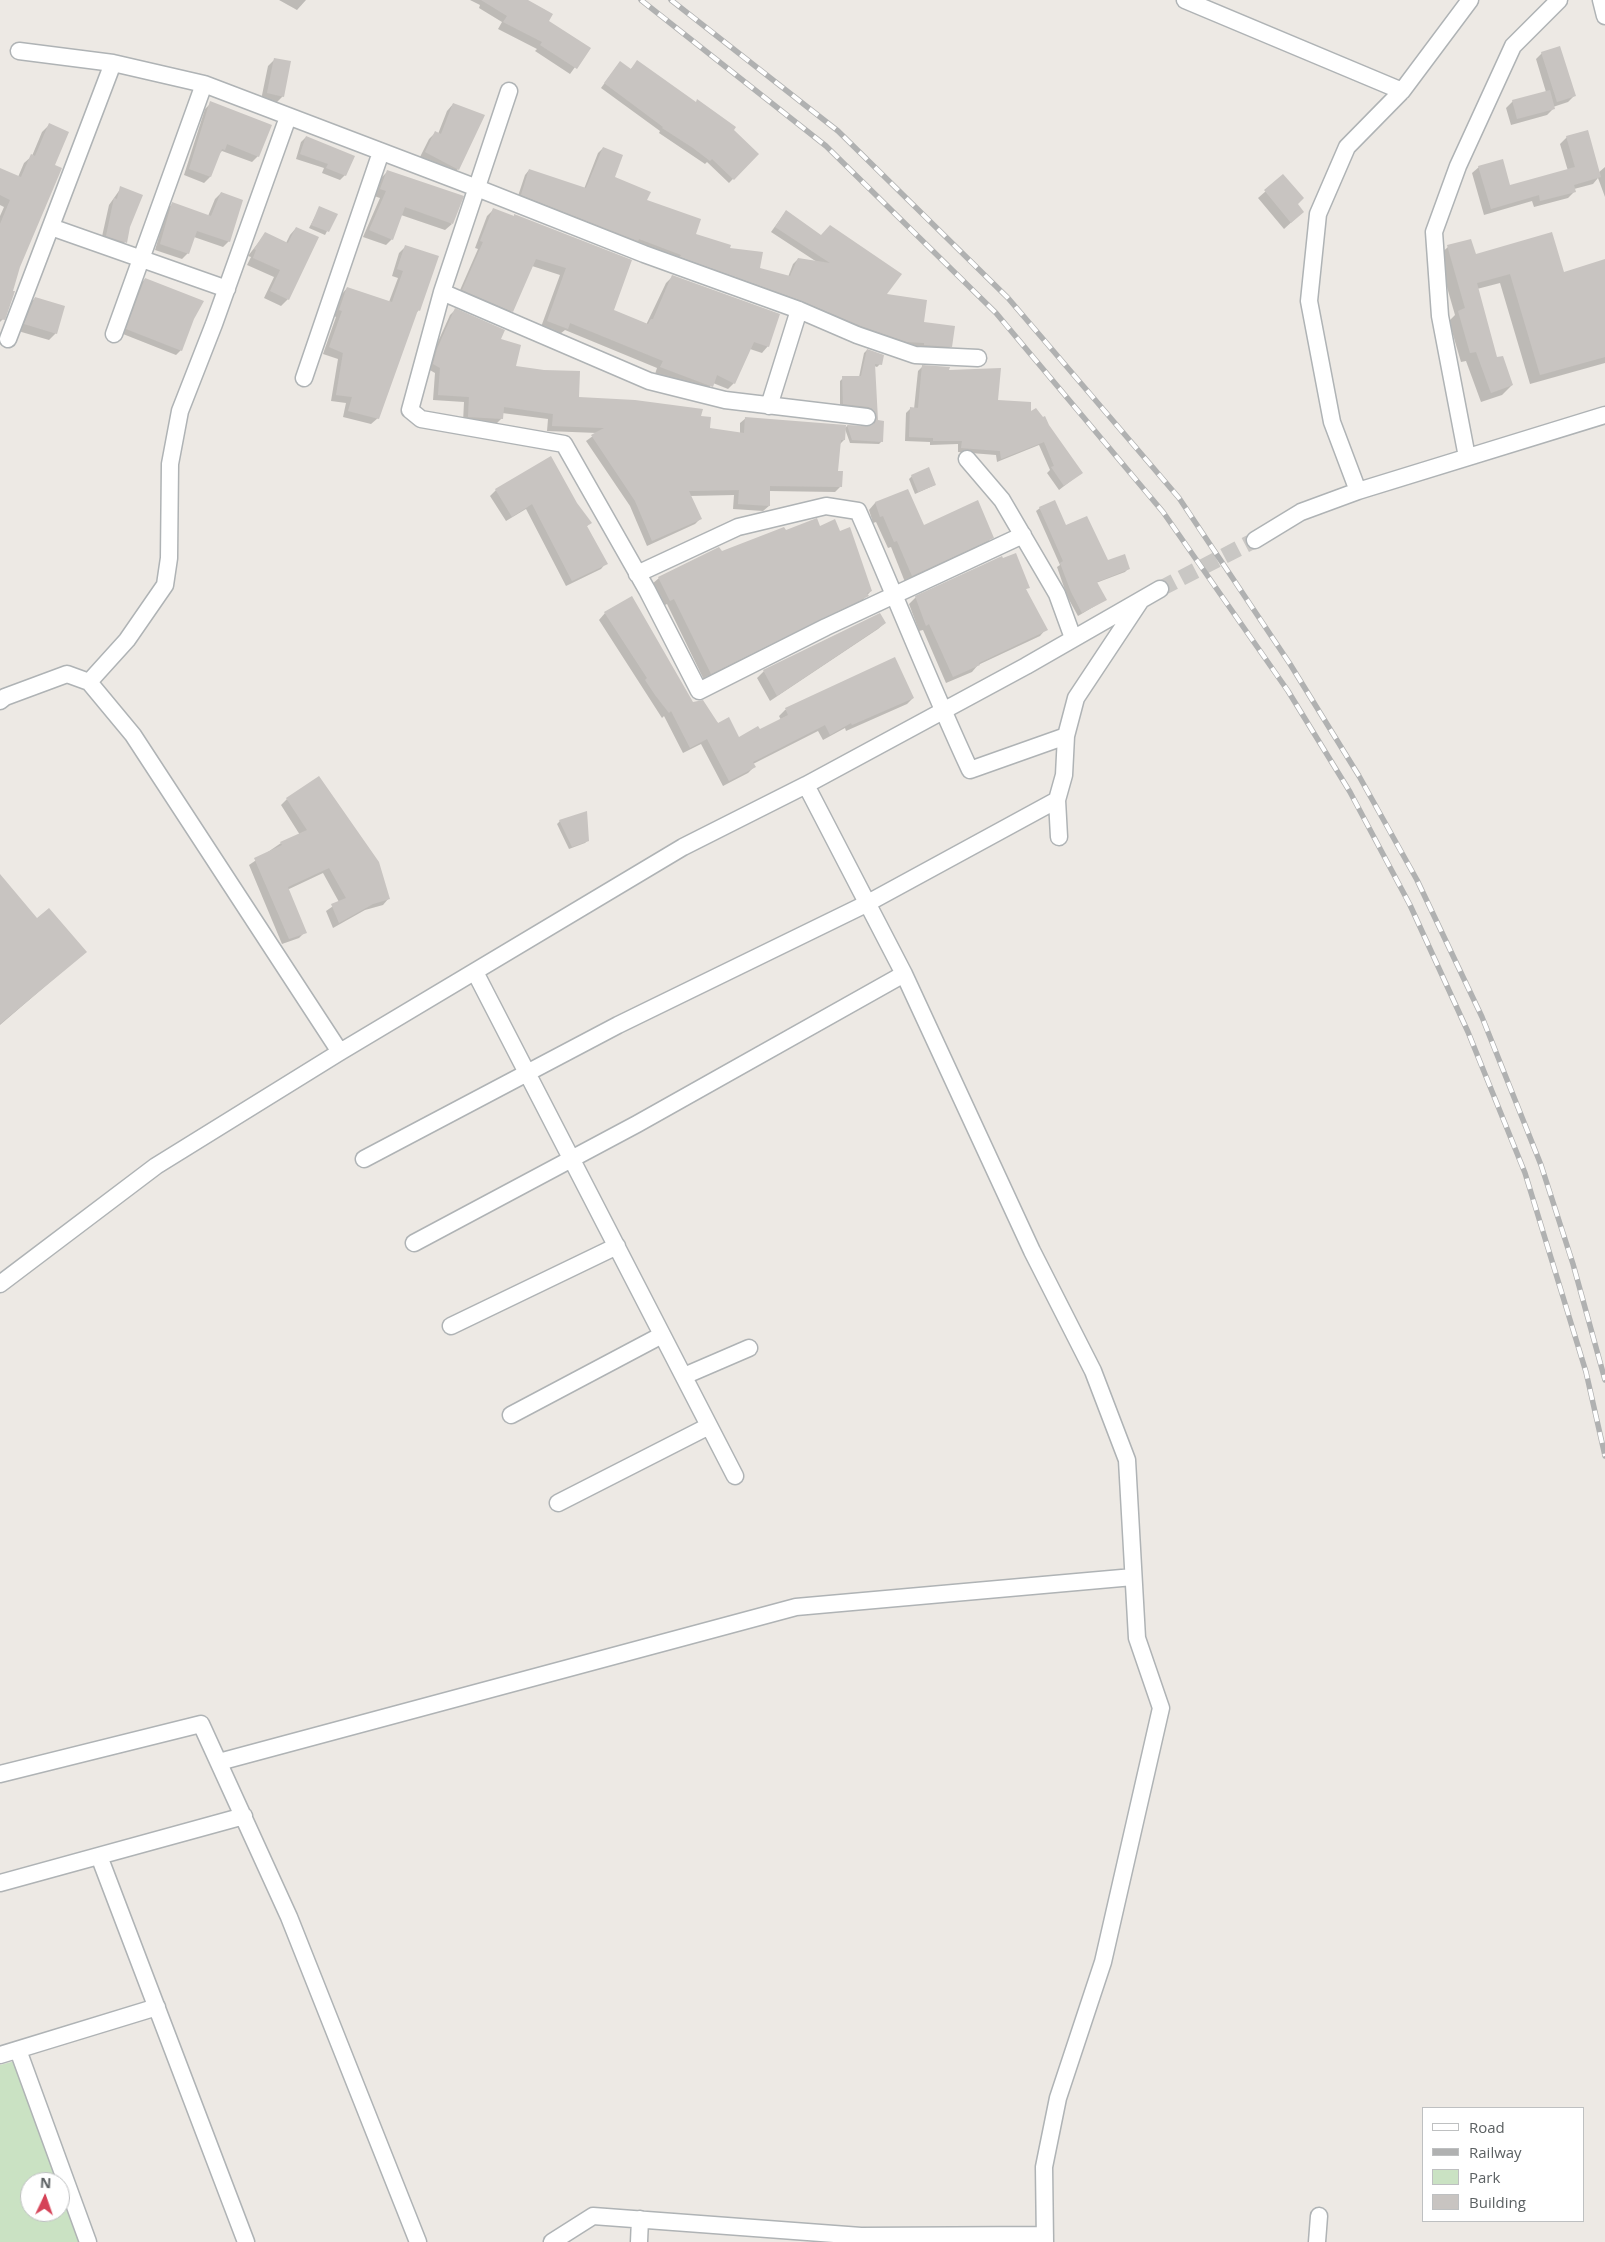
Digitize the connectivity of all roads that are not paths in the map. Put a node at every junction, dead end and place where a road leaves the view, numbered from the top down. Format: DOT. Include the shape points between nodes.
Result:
graph roads {
  1 [pos="1184,0"];
  2 [pos="1470,0"];
  3 [pos="1559,0"];
  4 [pos="1601,0"];
  5 [pos="1605,16"];
  6 [pos="19,51"];
  7 [pos="113,63"];
  8 [pos="204,84"];
  9 [pos="1402,91"];
  10 [pos="509,92"];
  11 [pos="288,117"];
  12 [pos="381,152"];
  13 [pos="477,188"];
  14 [pos="50,227"];
  15 [pos="141,259"];
  16 [pos="227,289"];
  17 [pos="442,292"];
  18 [pos="799,310"];
  19 [pos="114,334"];
  20 [pos="8,339"];
  21 [pos="978,358"];
  22 [pos="304,378"];
  23 [pos="769,406"];
  24 [pos="1605,415"];
  25 [pos="867,418"];
  26 [pos="1467,457"];
  27 [pos="967,460"];
  28 [pos="1358,491"];
  29 [pos="1023,535"];
  30 [pos="1255,540"];
  31 [pos="637,574"];
  32 [pos="1160,589"];
  33 [pos="895,594"];
  34 [pos="1143,598"];
  35 [pos="1073,638"];
  36 [pos="89,682"];
  37 [pos="0,701"];
  38 [pos="943,711"];
  39 [pos="1066,736"];
  40 [pos="806,785"];
  41 [pos="1057,800"];
  42 [pos="1059,837"];
  43 [pos="866,904"];
  44 [pos="475,972"];
  45 [pos="904,974"];
  46 [pos="340,1052"];
  47 [pos="528,1073"];
  48 [pos="364,1159"];
  49 [pos="572,1159"];
  50 [pos="414,1243"];
  51 [pos="617,1246"];
  52 [pos="0,1284"];
  53 [pos="451,1326"];
  54 [pos="662,1334"];
  55 [pos="749,1348"];
  56 [pos="684,1376"];
  57 [pos="511,1415"];
  58 [pos="709,1426"];
  59 [pos="735,1476"];
  60 [pos="558,1503"];
  61 [pos="1133,1577"];
  62 [pos="219,1762"];
  63 [pos="0,1774"];
  64 [pos="244,1816"];
  65 [pos="99,1856"];
  66 [pos="0,1883"];
  67 [pos="157,2007"];
  68 [pos="18,2050"];
  69 [pos="0,2055"];
  70 [pos="1320,2216"];
  71 [pos="640,2219"];
  72 [pos="752,2235"];
  73 [pos="861,2239"];
  74 [pos="1045,2239"];
  75 [pos="88,2242"];
  76 [pos="246,2242"];
  77 [pos="418,2242"];
  78 [pos="552,2242"];
  79 [pos="639,2242"];
  80 [pos="1317,2242"];
  1 -- 9 [label="street"];
  2 -- 9 [label="street"];
  3 -- 26 [label="street" via="1513,46 1458,166 1434,232 1440,316"];
  4 -- 5 [label="street"];
  6 -- 7 [label="street"];
  7 -- 8 [label="street"];
  7 -- 14 [label="street"];
  8 -- 11 [label="street"];
  8 -- 15 [label="street"];
  9 -- 28 [label="street" via="1347,147 1318,214 1309,301 1332,422"];
  10 -- 13 [label="street"];
  11 -- 12 [label="street"];
  11 -- 16 [label="street"];
  12 -- 13 [label="street"];
  12 -- 22 [label="street"];
  13 -- 17 [label="street"];
  13 -- 18 [label="street" via="661,261"];
  14 -- 15 [label="street"];
  14 -- 20 [label="street"];
  15 -- 16 [label="street"];
  15 -- 19 [label="street"];
  16 -- 36 [label="street" via="180,411 170,464 169,558 165,586 127,640"];
  17 -- 23 [label="street" via="649,381 725,400"];
  17 -- 31 [label="street" via="410,410 421,419 564,444"];
  18 -- 21 [label="street" via="915,355"];
  18 -- 23 [label="street"];
  23 -- 25 [label="street"];
  24 -- 26 [label="street"];
  26 -- 28 [label="street"];
  27 -- 29 [label="street" via="1002,500"];
  28 -- 30 [label="street" via="1301,512"];
  29 -- 33 [label="street"];
  29 -- 35 [label="street" via="1057,594"];
  31 -- 33 [label="street" via="738,527 826,506 858,510"];
  31 -- 33 [label="street" via="699,691"];
  32 -- 34 [label="street"];
  33 -- 38 [label="street"];
  34 -- 35 [label="street"];
  34 -- 39 [label="street" via="1076,698"];
  35 -- 38 [label="street"];
  36 -- 37 [label="street" via="67,674"];
  36 -- 46 [label="street" via="133,735"];
  38 -- 39 [label="street" via="970,770"];
  38 -- 40 [label="street"];
  39 -- 41 [label="street" via="1064,775"];
  40 -- 43 [label="street"];
  40 -- 44 [label="street" via="683,847"];
  41 -- 42 [label="street"];
  41 -- 43 [label="street"];
  43 -- 45 [label="street"];
  43 -- 47 [label="street" via="618,1025"];
  44 -- 46 [label="street"];
  44 -- 47 [label="street"];
  45 -- 49 [label="street"];
  45 -- 61 [label="street" via="1032,1251 1093,1371 1127,1460"];
  46 -- 52 [label="street" via="156,1166"];
  47 -- 48 [label="street"];
  47 -- 49 [label="street"];
  49 -- 50 [label="street"];
  49 -- 51 [label="street"];
  51 -- 53 [label="street"];
  51 -- 54 [label="street"];
  54 -- 56 [label="street"];
  54 -- 57 [label="street"];
  55 -- 56 [label="street"];
  56 -- 58 [label="street"];
  58 -- 59 [label="street"];
  58 -- 60 [label="street"];
  61 -- 62 [label="street" via="796,1607"];
  61 -- 74 [label="street" via="1137,1638 1161,1708 1103,1962 1058,2098 1044,2167"];
  62 -- 63 [label="street" via="201,1724"];
  62 -- 64 [label="street"];
  64 -- 65 [label="street"];
  64 -- 77 [label="street" via="290,1916"];
  65 -- 66 [label="street"];
  65 -- 67 [label="street"];
  67 -- 68 [label="street"];
  67 -- 76 [label="street"];
  68 -- 69 [label="street"];
  68 -- 75 [label="street"];
  70 -- 80 [label="street"];
  71 -- 72 [label="street"];
  71 -- 78 [label="street" via="593,2216"];
  71 -- 79 [label="street"];
  72 -- 73 [label="street"];
  73 -- 74 [label="street"];
}
